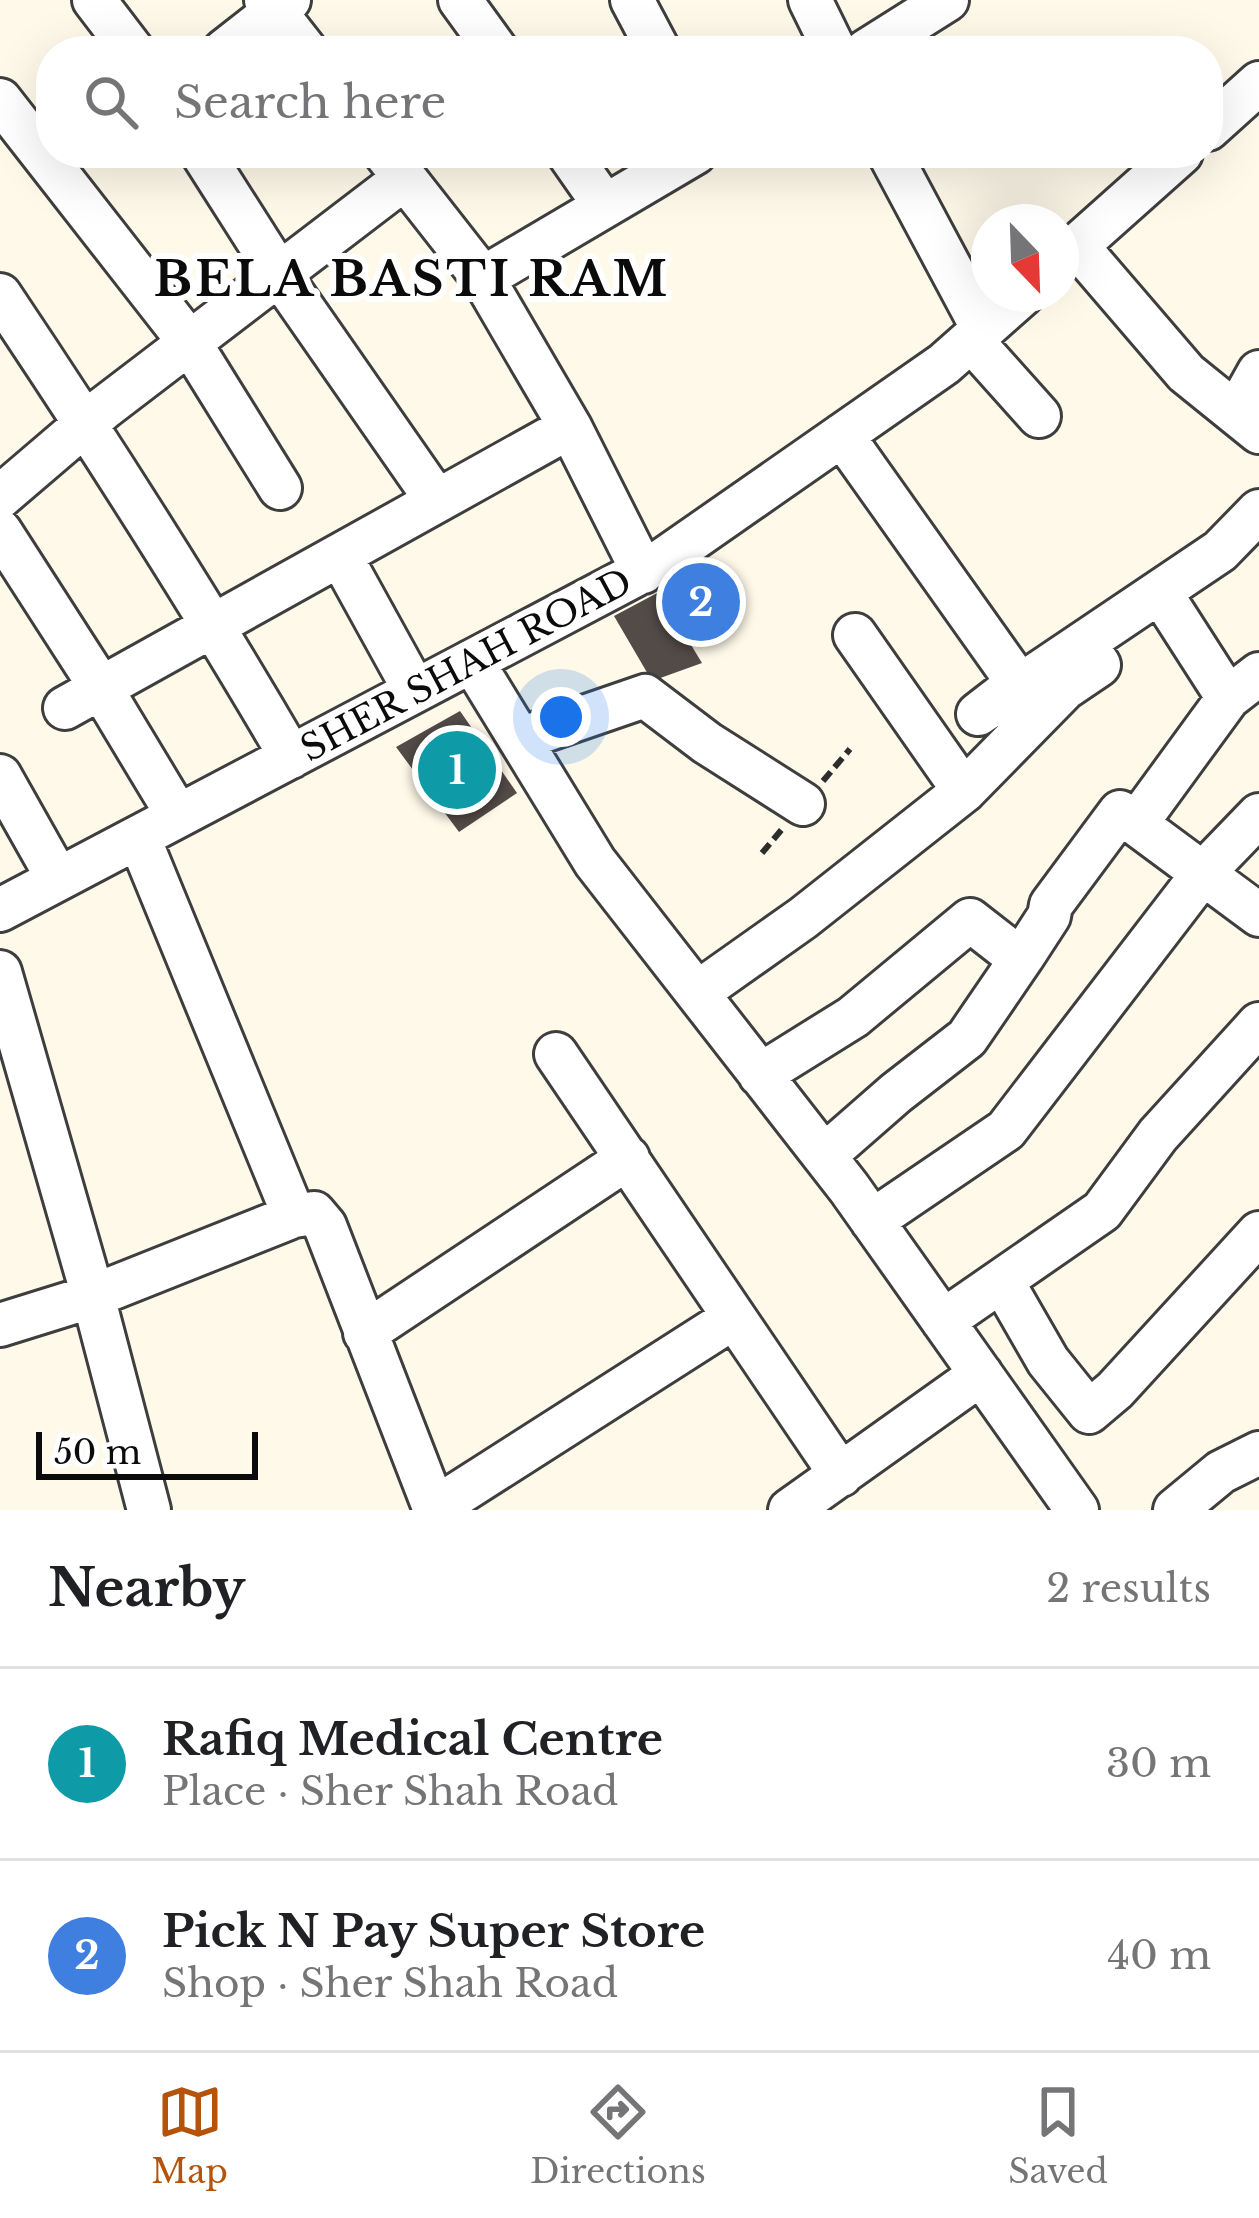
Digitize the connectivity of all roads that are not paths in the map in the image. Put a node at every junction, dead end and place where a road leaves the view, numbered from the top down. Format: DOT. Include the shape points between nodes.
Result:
graph roads {
  1 [pos="94,0"];
  2 [pos="632,0"];
  3 [pos="810,0"];
  4 [pos="946,0"];
  5 [pos="276,4"];
  6 [pos="122,36"];
  7 [pos="241,36"];
  8 [pos="296,36"];
  9 [pos="651,36"];
  10 [pos="828,36"];
  11 [pos="890,36"];
  12 [pos="1259,83"];
  13 [pos="0,100"];
  14 [pos="1223,115"];
  15 [pos="36,146"];
  16 [pos="53,168"];
  17 [pos="212,168"];
  18 [pos="392,168"];
  19 [pos="397,168"];
  20 [pos="578,168"];
  21 [pos="670,168"];
  22 [pos="896,168"];
  23 [pos="1164,168"];
  24 [pos="605,206"];
  25 [pos="1079,244"];
  26 [pos="1079,263"];
  27 [pos="279,274"];
  28 [pos="483,278"];
  29 [pos="0,295"];
  30 [pos="1003,312"];
  31 [pos="977,335"];
  32 [pos="190,343"];
  33 [pos="1259,372"];
  34 [pos="1039,416"];
  35 [pos="1248,422"];
  36 [pos="86,424"];
  37 [pos="570,427"];
  38 [pos="842,436"];
  39 [pos="280,488"];
  40 [pos="0,497"];
  41 [pos="437,501"];
  42 [pos="1259,511"];
  43 [pos="0,531"];
  44 [pos="340,555"];
  45 [pos="643,572"];
  46 [pos="1160,592"];
  47 [pos="214,625"];
  48 [pos="855,635"];
  49 [pos="1085,642"];
  50 [pos="472,661"];
  51 [pos="1244,686"];
  52 [pos="415,692"];
  53 [pos="83,698"];
  54 [pos="520,739"];
  55 [pos="291,757"];
  56 [pos="1,780"];
  57 [pos="964,791"];
  58 [pos="803,804"];
  59 [pos="1259,815"];
  60 [pos="178,816"];
  61 [pos="1136,824"];
  62 [pos="139,838"];
  63 [pos="1204,872"];
  64 [pos="58,879"];
  65 [pos="0,910"];
  66 [pos="1259,915"];
  67 [pos="1023,956"];
  68 [pos="0,972"];
  69 [pos="697,993"];
  70 [pos="1259,1024"];
  71 [pos="556,1054"];
  72 [pos="760,1075"];
  73 [pos="824,1156"];
  74 [pos="628,1158"];
  75 [pos="294,1216"];
  76 [pos="872,1221"];
  77 [pos="1259,1233"];
  78 [pos="1002,1281"];
  79 [pos="92,1296"];
  80 [pos="733,1318"];
  81 [pos="943,1321"];
  82 [pos="0,1325"];
  83 [pos="365,1333"];
  84 [pos="981,1374"];
  85 [pos="1259,1454"];
  86 [pos="842,1475"];
  87 [pos="1069,1507"];
  88 [pos="434,1509"];
  89 [pos="149,1510"];
  90 [pos="790,1510"];
  91 [pos="1175,1510"];
  1 -- 6 [label="street"];
  2 -- 9 [label="street"];
  3 -- 10 [label="street"];
  4 -- 11 [label="street"];
  5 -- 7 [label="street"];
  5 -- 8 [label="street"];
  12 -- 14 [label="street"];
  13 -- 15 [label="street"];
  16 -- 32 [label="street"];
  17 -- 27 [label="street"];
  18 -- 27 [label="street"];
  19 -- 28 [label="street"];
  20 -- 24 [label="street"];
  21 -- 24 [label="street"];
  22 -- 31 [label="street"];
  23 -- 25 [label="street"];
  24 -- 28 [label="street"];
  26 -- 35 [label="street" via="1186,373"];
  27 -- 32 [label="street"];
  27 -- 41 [label="street"];
  28 -- 37 [label="street"];
  29 -- 36 [label="street"];
  30 -- 31 [label="street, SHER SHAH ROAD"];
  31 -- 34 [label="street"];
  31 -- 38 [label="street, SHER SHAH ROAD"];
  32 -- 36 [label="street"];
  32 -- 39 [label="street"];
  33 -- 35 [label="street"];
  36 -- 40 [label="street"];
  36 -- 47 [label="street"];
  37 -- 41 [label="street"];
  37 -- 45 [label="street"];
  38 -- 45 [label="street, SHER SHAH ROAD"];
  38 -- 49 [label="street" via="1018,683 977,714"];
  41 -- 44 [label="street"];
  42 -- 46 [label="street" via="1220,551"];
  43 -- 53 [label="street"];
  44 -- 47 [label="street"];
  44 -- 52 [label="street"];
  45 -- 50 [label="street, SHER SHAH ROAD"];
  46 -- 49 [label="street"];
  46 -- 51 [label="street"];
  47 -- 53 [label="street"];
  47 -- 55 [label="street"];
  48 -- 57 [label="street"];
  49 -- 57 [label="street" via="1099,665 1065,688"];
  50 -- 52 [label="street, SHER SHAH ROAD"];
  50 -- 54 [label="street"];
  51 -- 61 [label="street"];
  52 -- 55 [label="street, SHER SHAH ROAD"];
  53 -- 60 [label="street"];
  54 -- 58 [label="street" via="645,696"];
  54 -- 69 [label="street" via="595,862"];
  55 -- 60 [label="street, SHER SHAH ROAD"];
  56 -- 64 [label="street"];
  57 -- 69 [label="street"];
  59 -- 63 [label="street"];
  60 -- 62 [label="street, SHER SHAH ROAD"];
  61 -- 63 [label="street"];
  61 -- 67 [label="street" via="1120,812"];
  62 -- 64 [label="street, SHER SHAH ROAD"];
  62 -- 75 [label="street"];
  63 -- 66 [label="street"];
  63 -- 76 [label="street" via="1006,1130"];
  64 -- 65 [label="street, SHER SHAH ROAD"];
  67 -- 72 [label="street" via="970,920 853,1017"];
  67 -- 73 [label="street" via="967,1038"];
  68 -- 79 [label="street"];
  69 -- 72 [label="street"];
  70 -- 78 [label="street" via="1102,1211"];
  71 -- 74 [label="street"];
  72 -- 73 [label="street"];
  73 -- 76 [label="street"];
  74 -- 80 [label="street"];
  74 -- 83 [label="street"];
  75 -- 79 [label="street"];
  75 -- 83 [label="street" via="314,1213 325,1226"];
  76 -- 81 [label="street"];
  77 -- 78 [label="street" via="1089,1412"];
  78 -- 81 [label="street"];
  79 -- 82 [label="street"];
  79 -- 89 [label="street"];
  80 -- 86 [label="street"];
  80 -- 88 [label="street"];
  81 -- 84 [label="street"];
  83 -- 88 [label="street"];
  84 -- 86 [label="street"];
  84 -- 87 [label="street"];
  85 -- 91 [label="street" via="1221,1472"];
  86 -- 90 [label="street"];
}
